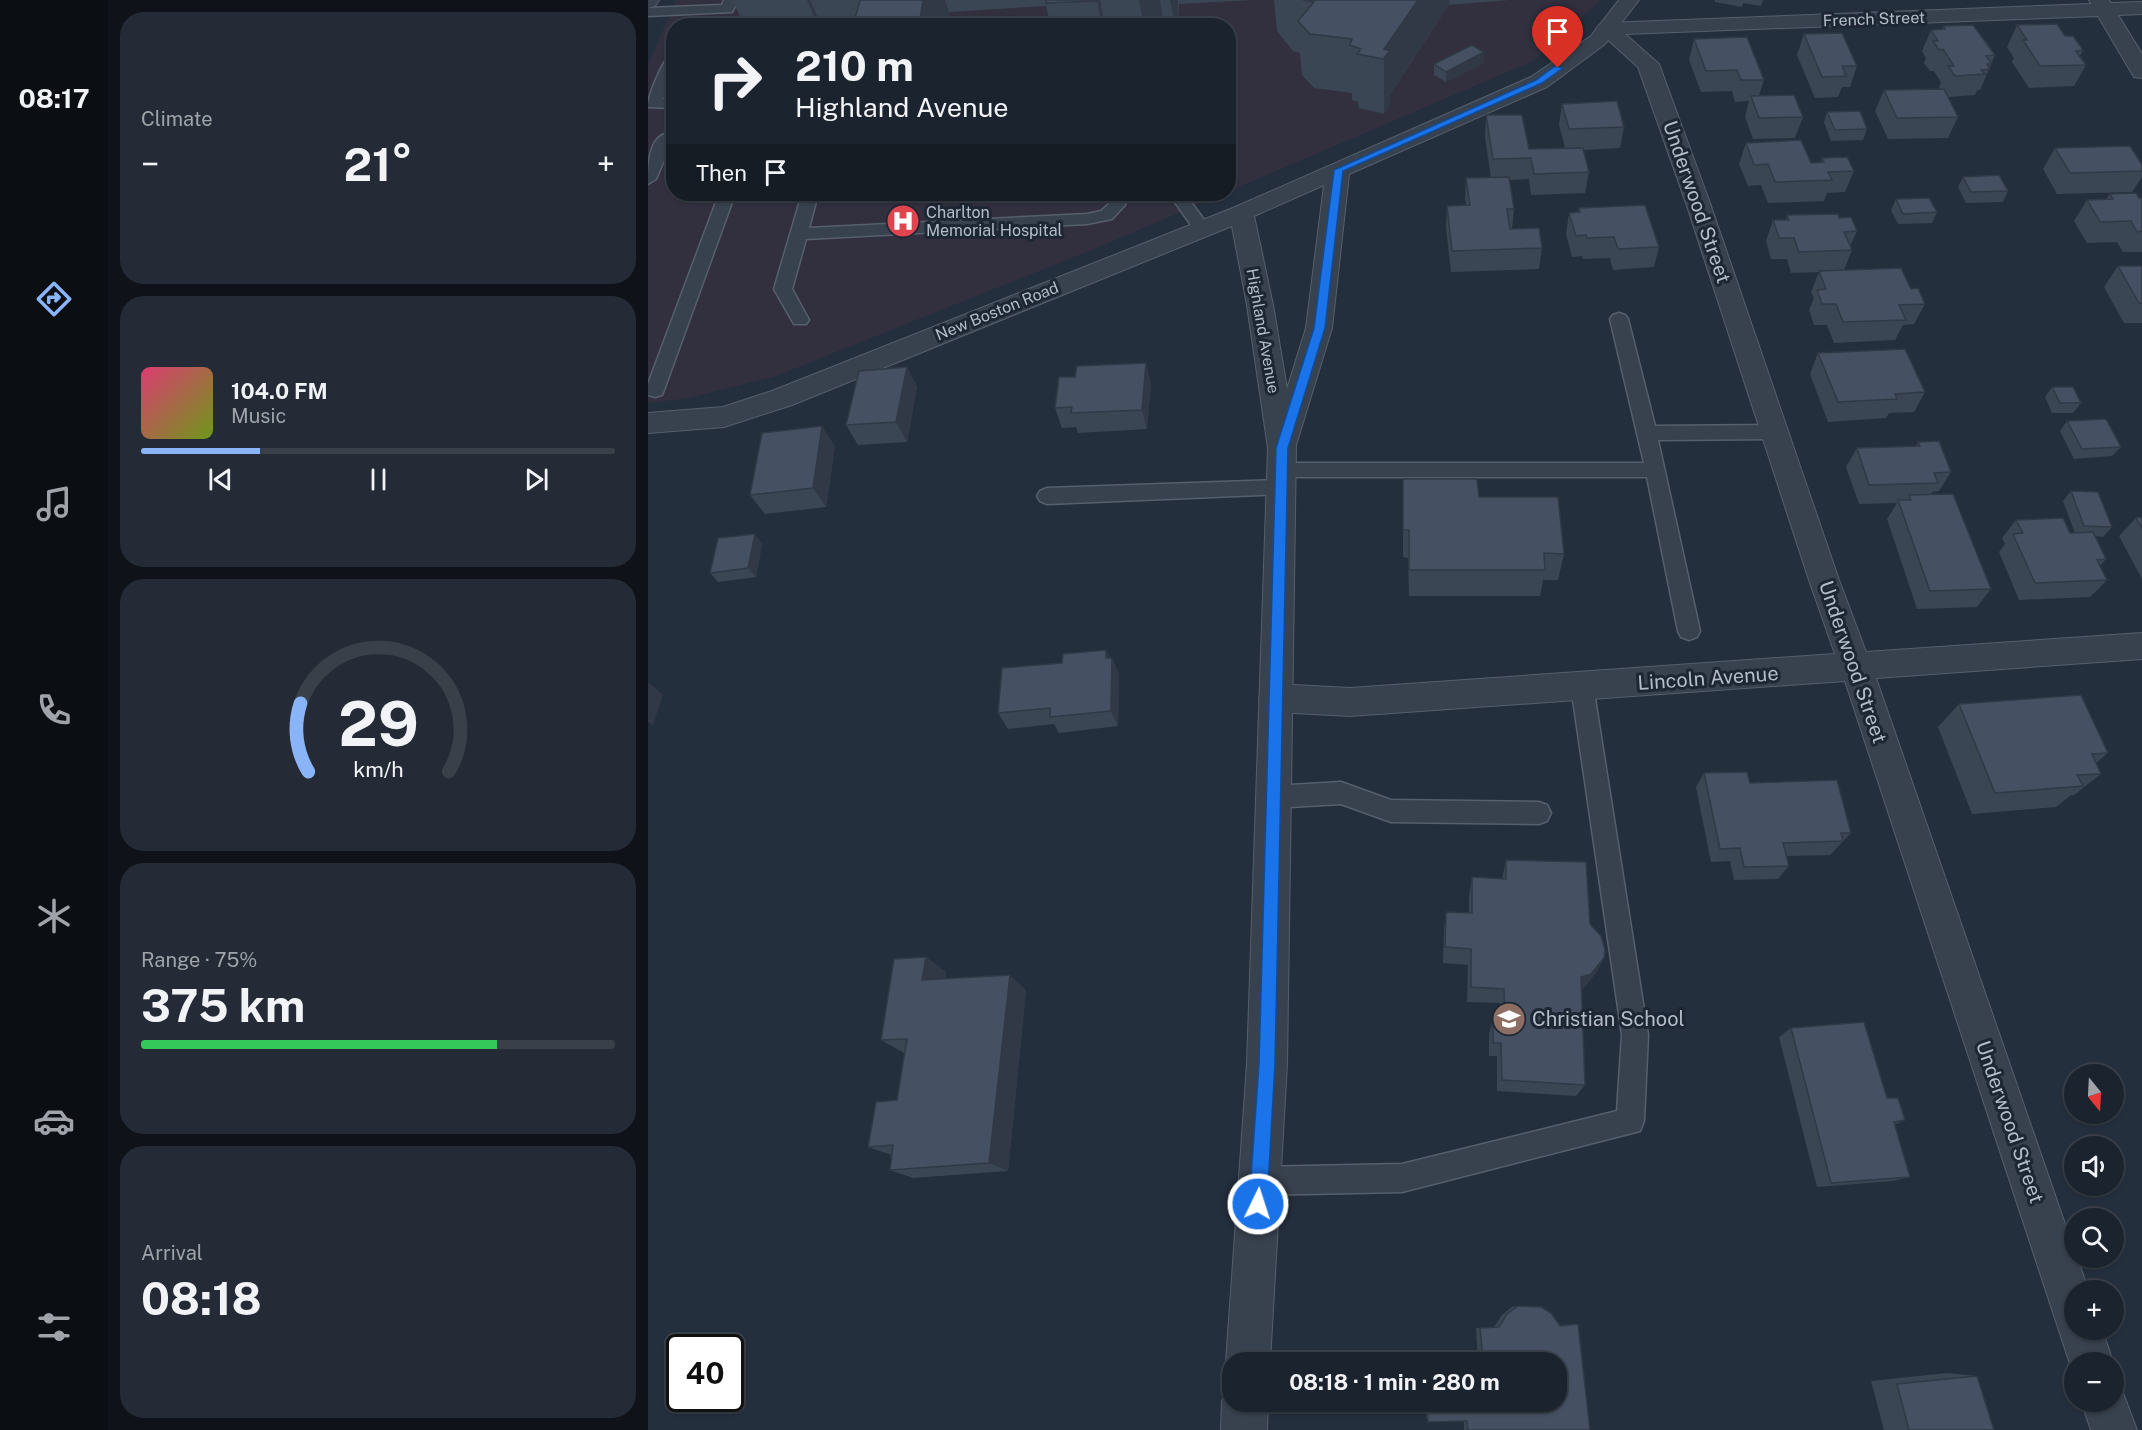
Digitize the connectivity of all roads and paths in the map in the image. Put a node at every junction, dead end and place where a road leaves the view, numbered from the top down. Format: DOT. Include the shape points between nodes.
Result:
graph roads {
  1 [pos="731,0"];
  2 [pos="1629,0"];
  3 [pos="2102,5"];
  4 [pos="2142,8"];
  5 [pos="648,12"];
  6 [pos="1606,29"];
  7 [pos="2142,72"];
  8 [pos="666,75"];
  9 [pos="666,103"];
  10 [pos="666,138"];
  11 [pos="648,139"];
  12 [pos="666,144"];
  13 [pos="1338,170"];
  14 [pos="648,179"];
  15 [pos="725,201"];
  16 [pos="808,201"];
  17 [pos="1117,201"];
  18 [pos="1182,201"];
  19 [pos="1241,213"];
  20 [pos="1202,228"];
  21 [pos="799,234"];
  22 [pos="800,320"];
  23 [pos="1619,320"];
  24 [pos="655,390"];
  25 [pos="648,423"];
  26 [pos="1775,432"];
  27 [pos="1647,434"];
  28 [pos="1281,468"];
  29 [pos="1654,470"];
  30 [pos="1047,496"];
  31 [pos="1689,631"];
  32 [pos="2142,646"];
  33 [pos="1856,668"];
  34 [pos="1582,686"];
  35 [pos="1275,698"];
  36 [pos="1273,796"];
  37 [pos="1539,813"];
  38 [pos="1259,1181"];
  39 [pos="2064,1282"];
  40 [pos="1249,1352"];
  41 [pos="1245,1412"];
  42 [pos="2108,1412"];
  43 [pos="1244,1430"];
  44 [pos="2114,1430"];
  1 -- 5 [label="lane" via="727,9"];
  2 -- 6 [label="street"];
  3 -- 4 [label="street, French Street"];
  3 -- 6 [label="street, French Street"];
  3 -- 7 [label="street"];
  6 -- 13 [label="street" via="1598,40 1539,82"];
  6 -- 26 [label="street, Underwood Street" via="1648,64"];
  8 -- 9 [label="lane" via="653,104"];
  10 -- 11 [label="lane"];
  12 -- 14 [label="lane"];
  13 -- 19 [label="street, New Boston Road"];
  13 -- 28 [label="street, Highland Avenue" via="1319,328"];
  15 -- 24 [label="lane"];
  16 -- 21 [label="lane"];
  17 -- 21 [label="lane" via="1106,215 1087,219"];
  18 -- 20 [label="lane"];
  19 -- 20 [label="street, New Boston Road"];
  19 -- 28 [label="street, Highland Avenue" via="1260,305"];
  20 -- 25 [label="street, New Boston Road" via="782,398 724,417"];
  21 -- 22 [label="lane" via="783,289"];
  23 -- 27 [label="lane"];
  26 -- 27 [label="lane"];
  26 -- 33 [label="street, Underwood Street"];
  27 -- 29 [label="lane"];
  28 -- 29 [label="lane"];
  28 -- 30 [label="lane"];
  28 -- 35 [label="street, Highland Avenue"];
  29 -- 31 [label="lane"];
  32 -- 33 [label="street, Lincoln Avenue"];
  33 -- 34 [label="street, Lincoln Avenue"];
  33 -- 39 [label="street, Underwood Street"];
  34 -- 35 [label="street, Lincoln Avenue" via="1350,702"];
  34 -- 38 [label="lane" via="1635,1035 1630,1121 1401,1178"];
  35 -- 36 [label="street, Highland Avenue"];
  36 -- 37 [label="lane" via="1341,793 1390,811"];
  36 -- 38 [label="street, Highland Avenue" via="1267,1064"];
  38 -- 40 [label="street, Highland Avenue"];
  41 -- 43 [label="street"];
  42 -- 44 [label="street"];
}
